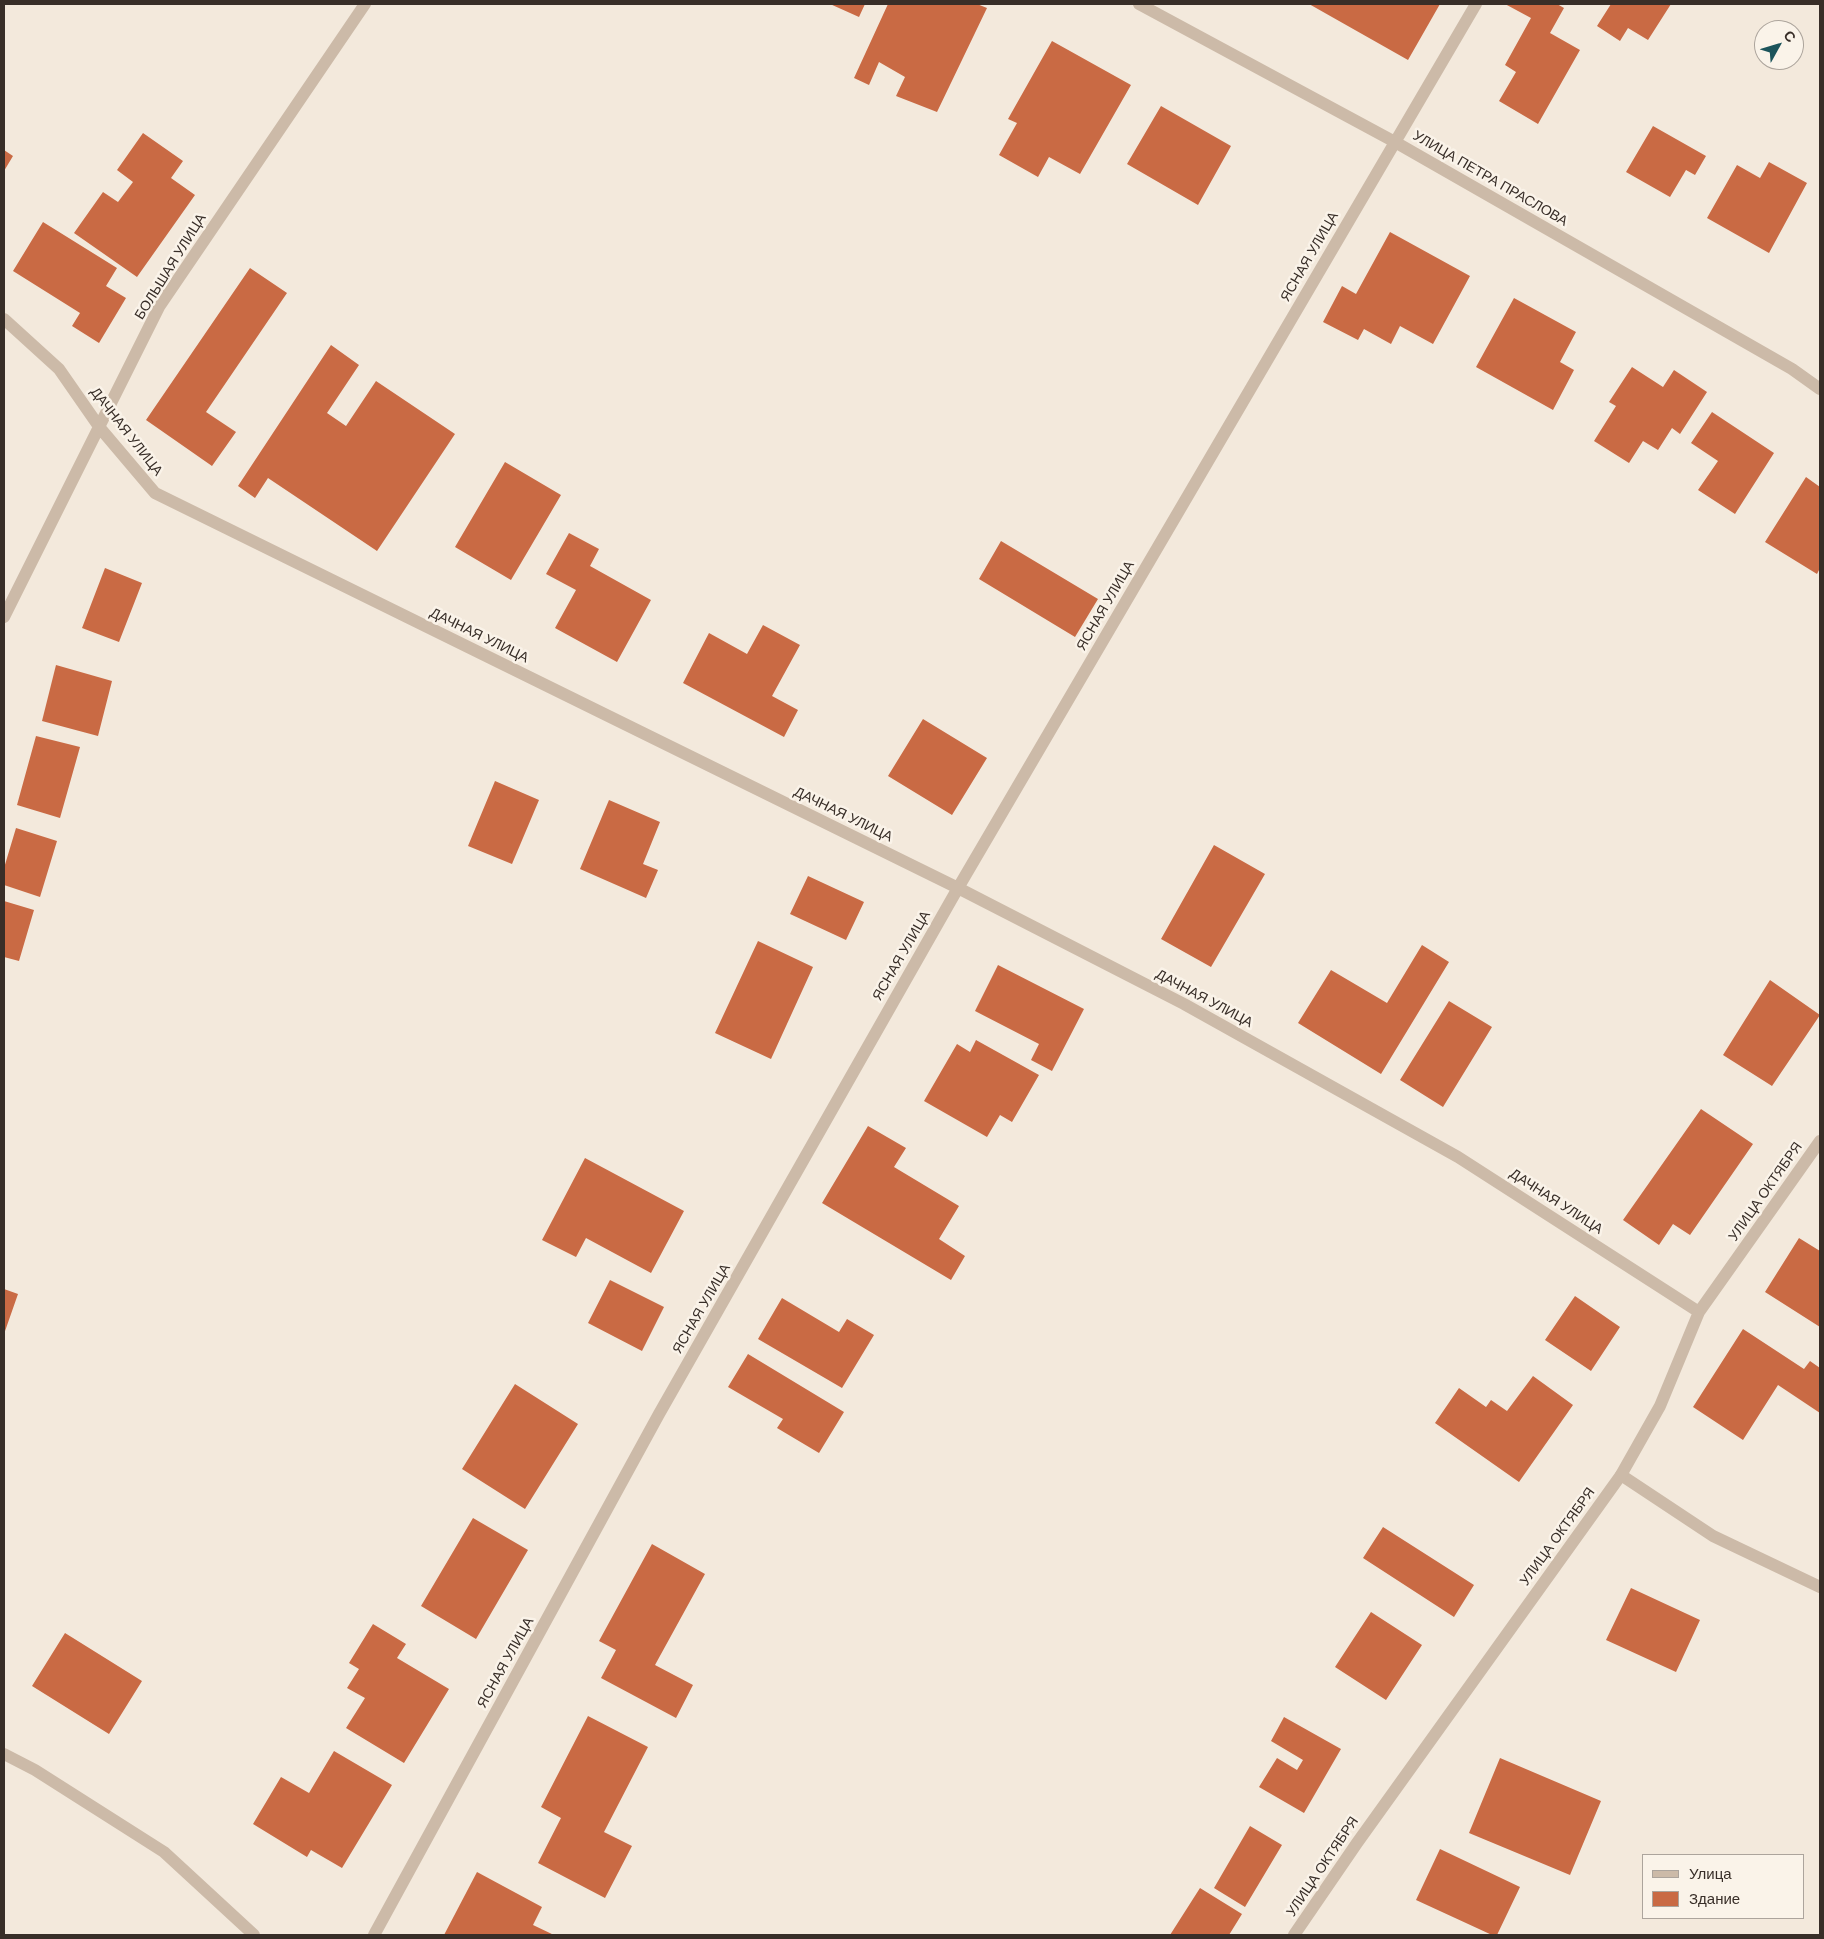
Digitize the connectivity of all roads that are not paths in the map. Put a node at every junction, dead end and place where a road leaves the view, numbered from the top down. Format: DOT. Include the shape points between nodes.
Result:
graph roads {
  1 [pos="365,4"];
  2 [pos="1139,4"];
  3 [pos="1476,4"];
  4 [pos="1394,142"];
  5 [pos="4,319"];
  6 [pos="1820,389"];
  7 [pos="100,428"];
  8 [pos="4,617"];
  9 [pos="958,888"];
  10 [pos="1820,1141"];
  11 [pos="1699,1312"];
  12 [pos="1621,1475"];
  13 [pos="1820,1587"];
  14 [pos="4,1754"];
  15 [pos="254,1935"];
  16 [pos="374,1935"];
  17 [pos="1294,1935"];
  1 -- 7 [label="street, БОЛЬШАЯ УЛИЦА" via="160,307"];
  2 -- 4 [label="street, УЛИЦА ПЕТРА ПРАСЛОВА"];
  3 -- 4 [label="street, ЯСНАЯ УЛИЦА"];
  4 -- 6 [label="street, УЛИЦА ПЕТРА ПРАСЛОВА" via="1792,369"];
  4 -- 9 [label="street, ЯСНАЯ УЛИЦА"];
  5 -- 7 [label="street, ДАЧНАЯ УЛИЦА" via="59,369"];
  7 -- 8 [label="street, БОЛЬШАЯ УЛИЦА"];
  7 -- 9 [label="street, ДАЧНАЯ УЛИЦА" via="155,493"];
  9 -- 11 [label="street, ДАЧНАЯ УЛИЦА" via="1184,1004 1458,1157"];
  9 -- 16 [label="street, ЯСНАЯ УЛИЦА" via="659,1414"];
  10 -- 11 [label="street, УЛИЦА ОКТЯБРЯ"];
  11 -- 12 [label="street, УЛИЦА ОКТЯБРЯ" via="1660,1406"];
  12 -- 13 [label="street" via="1713,1536"];
  12 -- 17 [label="street, УЛИЦА ОКТЯБРЯ"];
  14 -- 15 [label="street" via="35,1770 164,1852"];
}
